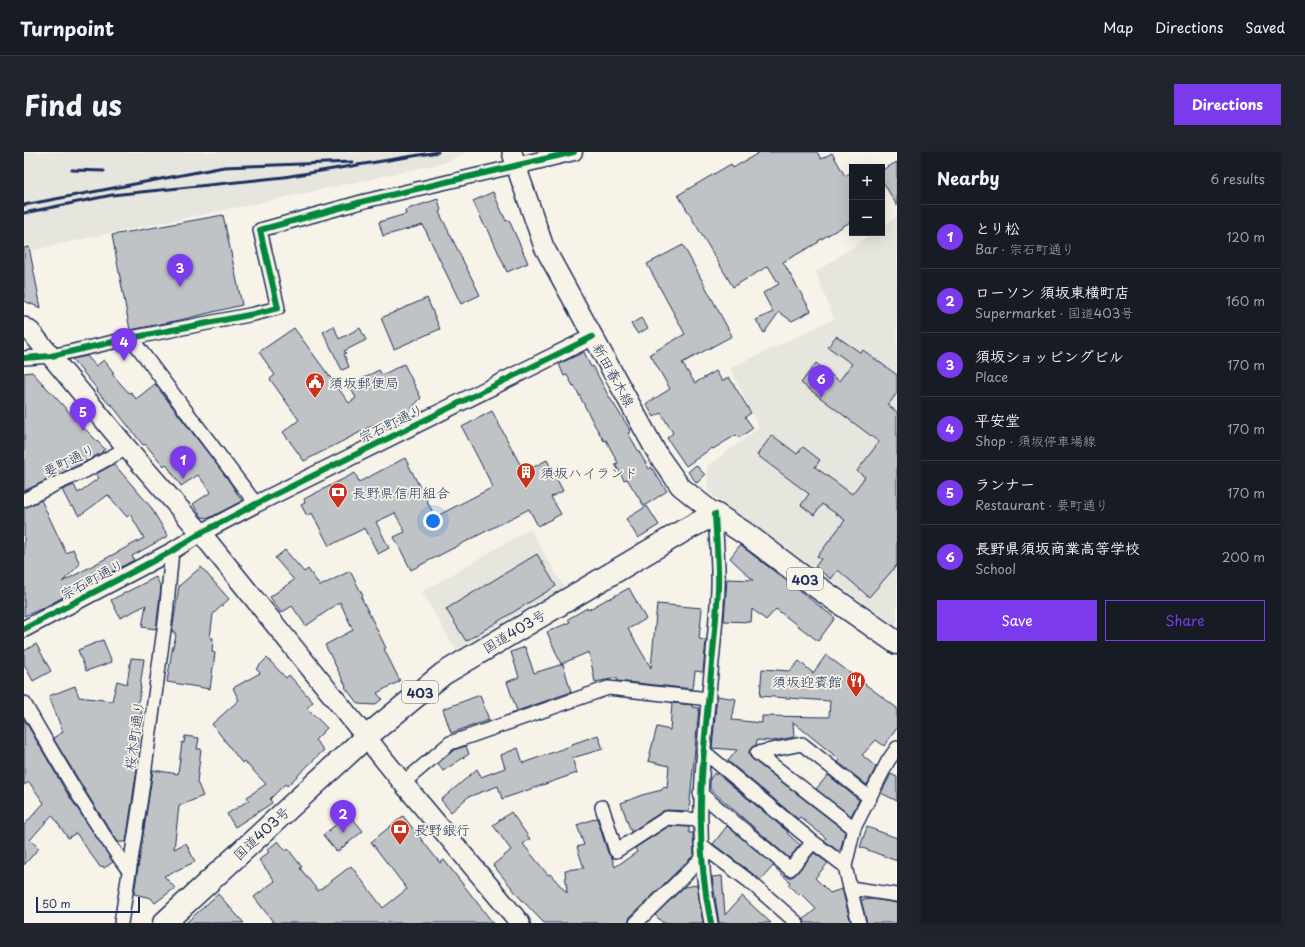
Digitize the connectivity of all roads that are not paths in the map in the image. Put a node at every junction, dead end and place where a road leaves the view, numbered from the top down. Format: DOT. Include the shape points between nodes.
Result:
graph roads {
  1 [pos="574,152"];
  2 [pos="514,159"];
  3 [pos="24,327"];
  4 [pos="592,336"];
  5 [pos="131,338"];
  6 [pos="51,356"];
  7 [pos="24,358"];
  8 [pos="127,448"];
  9 [pos="24,500"];
  10 [pos="256,504"];
  11 [pos="715,514"];
  12 [pos="201,533"];
  13 [pos="172,551"];
  14 [pos="24,629"];
  15 [pos="897,643"];
  16 [pos="709,699"];
  17 [pos="24,703"];
  18 [pos="366,737"];
  19 [pos="897,748"];
  20 [pos="703,751"];
  21 [pos="402,783"];
  22 [pos="700,793"];
  23 [pos="870,798"];
  24 [pos="602,807"];
  25 [pos="700,820"];
  26 [pos="854,828"];
  27 [pos="813,842"];
  28 [pos="701,845"];
  29 [pos="702,858"];
  30 [pos="845,866"];
  31 [pos="128,871"];
  32 [pos="850,888"];
  33 [pos="897,895"];
  34 [pos="120,923"];
  35 [pos="164,923"];
  36 [pos="520,923"];
  37 [pos="636,923"];
  38 [pos="711,923"];
  39 [pos="797,923"];
  40 [pos="859,923"];
  1 -- 2 [label="street"];
  2 -- 4 [label="main road, 新田春木線" via="544,247"];
  2 -- 5 [label="street" via="260,230 278,308"];
  3 -- 6 [label="main road"];
  4 -- 10 [label="street, 宗石町通り"];
  4 -- 11 [label="main road, 新田春木線" via="658,455 680,486"];
  5 -- 6 [label="street"];
  5 -- 10 [label="street"];
  6 -- 7 [label="street"];
  6 -- 8 [label="main road"];
  8 -- 9 [label="street, 要町通り" via="86,471"];
  8 -- 12 [label="main road"];
  10 -- 12 [label="street, 宗石町通り"];
  11 -- 15 [label="highway, 403"];
  11 -- 16 [label="street" via="718,587"];
  11 -- 18 [label="highway, 国道403号 / 403" via="443,674"];
  12 -- 13 [label="street, 宗石町通り"];
  12 -- 18 [label="main road"];
  13 -- 14 [label="street, 宗石町通り"];
  13 -- 31 [label="street, 桜木町通り" via="166,615 141,797"];
  16 -- 20 [label="street"];
  16 -- 21 [label="street" via="608,688 450,743"];
  17 -- 31 [label="street" via="77,793"];
  18 -- 21 [label="main road"];
  18 -- 35 [label="highway, 国道403号 / 403"];
  19 -- 23 [label="street"];
  20 -- 22 [label="street"];
  20 -- 27 [label="street"];
  21 -- 36 [label="main road"];
  22 -- 25 [label="street"];
  22 -- 27 [label="street" via="790,869"];
  23 -- 26 [label="street"];
  23 -- 26 [label="street" via="802,744 757,753"];
  24 -- 25 [label="street" via="616,851 667,818"];
  25 -- 28 [label="street"];
  26 -- 30 [label="street"];
  27 -- 30 [label="street"];
  28 -- 29 [label="street"];
  28 -- 39 [label="street"];
  29 -- 37 [label="street"];
  29 -- 38 [label="street"];
  30 -- 32 [label="street"];
  31 -- 34 [label="street, 桜木町通り"];
  32 -- 33 [label="street"];
  32 -- 40 [label="street"];
}
